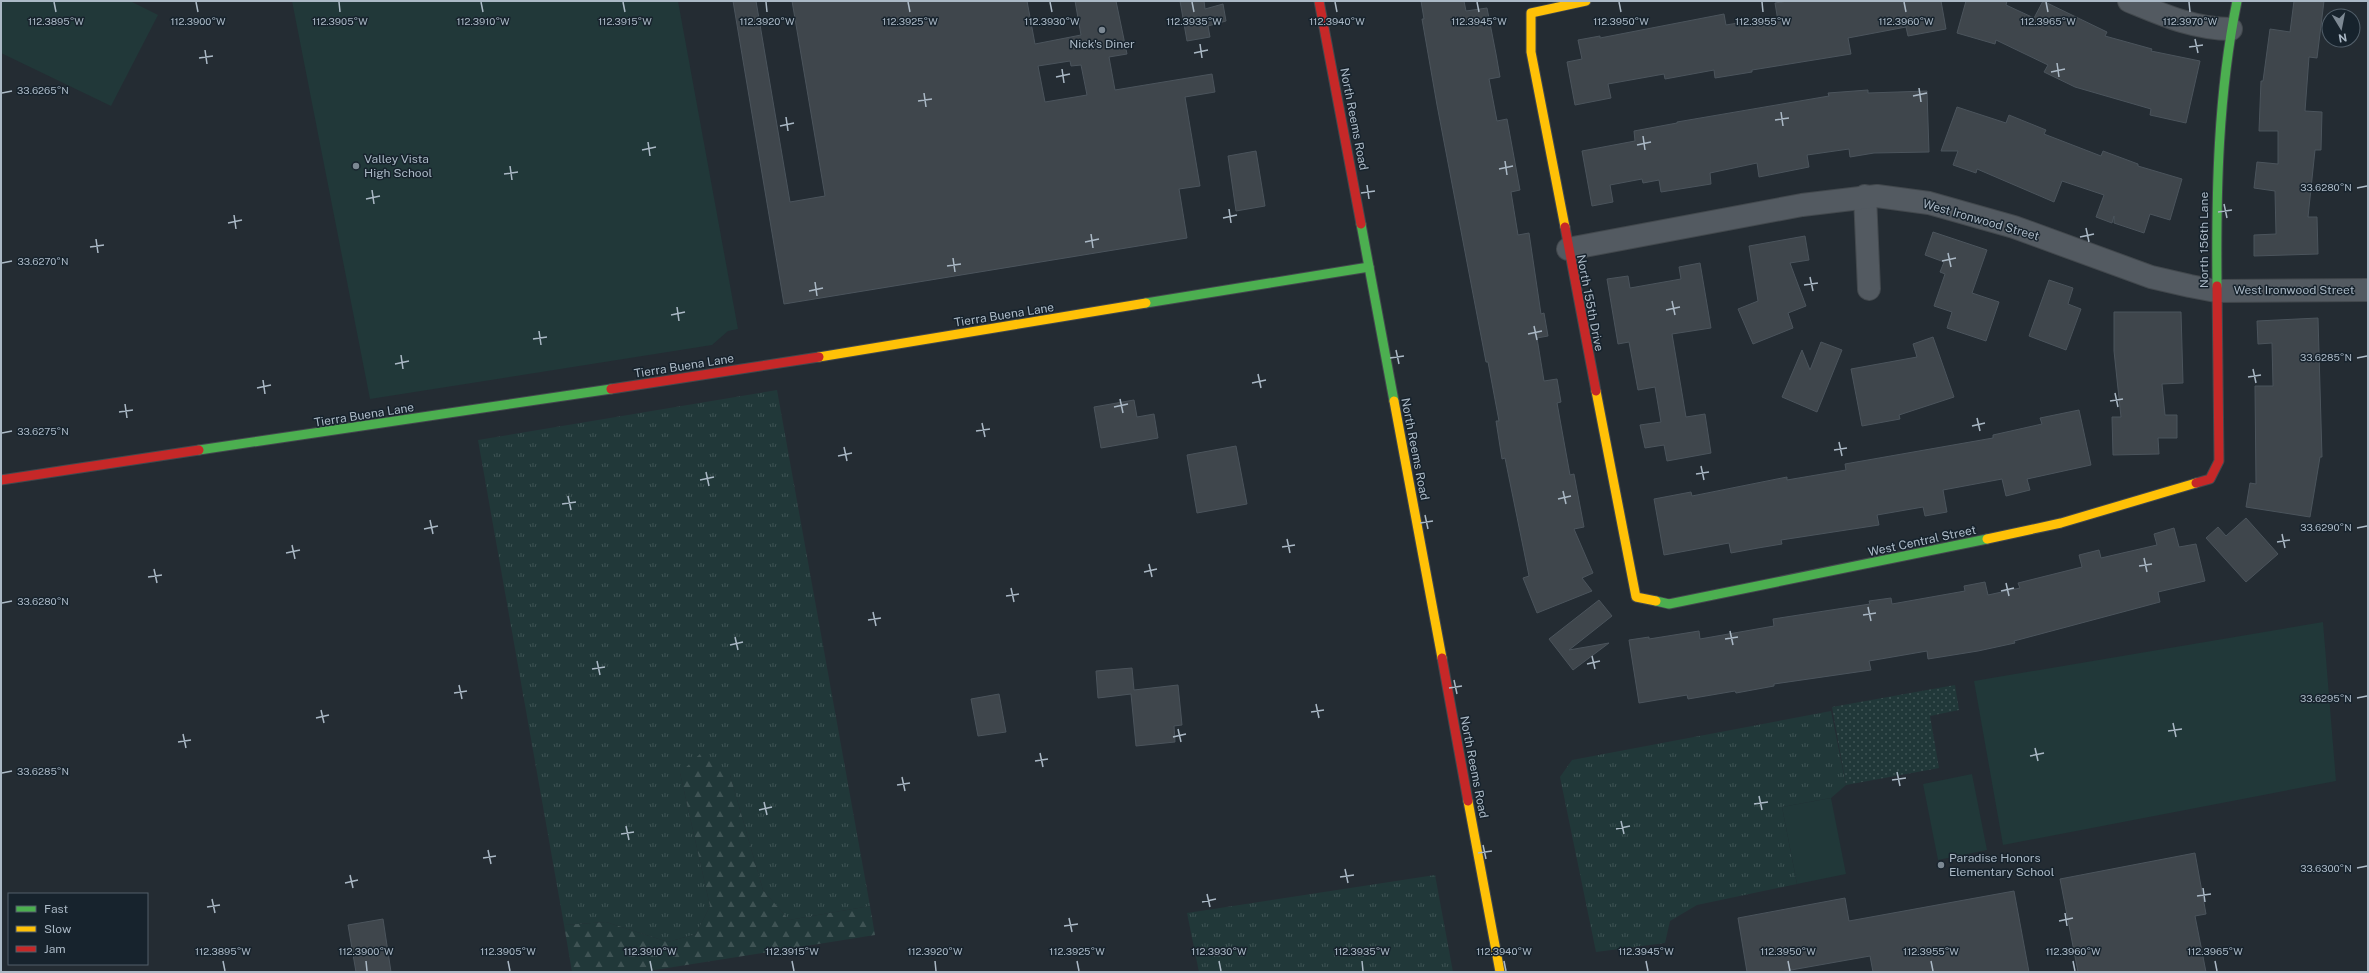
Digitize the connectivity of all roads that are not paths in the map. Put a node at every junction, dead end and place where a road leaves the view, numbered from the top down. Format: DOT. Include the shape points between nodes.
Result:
graph roads {
  1 [pos="1319,1"];
  2 [pos="1586,1"];
  3 [pos="2129,1"];
  4 [pos="2237,1"];
  5 [pos="2231,29"];
  6 [pos="1864,196"];
  7 [pos="1568,249"];
  8 [pos="1369,267"];
  9 [pos="1868,288"];
  10 [pos="2216,290"];
  11 [pos="2368,290"];
  12 [pos="2210,479"];
  13 [pos="1,480"];
  14 [pos="1636,597"];
  15 [pos="1500,972"];
  1 -- 8 [label="street, North Reems Road"];
  2 -- 7 [label="street, North 155th Drive" via="1531,13 1531,52"];
  3 -- 5 [label="street" via="2173,19 2209,29"];
  4 -- 5 [label="street, North 156th Lane"];
  5 -- 10 [label="street, North 156th Lane" via="2223,76 2217,140"];
  6 -- 7 [label="street, West Ironwood Street" via="1802,205"];
  6 -- 9 [label="street"];
  6 -- 10 [label="street, West Ironwood Street" via="1929,203 2014,227 2151,277"];
  7 -- 14 [label="street, North 155th Drive"];
  8 -- 13 [label="street, Tierra Buena Lane" via="765,366"];
  8 -- 15 [label="street, North Reems Road"];
  10 -- 11 [label="street, West Ironwood Street"];
  10 -- 12 [label="street, North 156th Lane" via="2219,462"];
  12 -- 14 [label="street, West Central Street" via="2061,523 1920,554 1668,604"];
}
